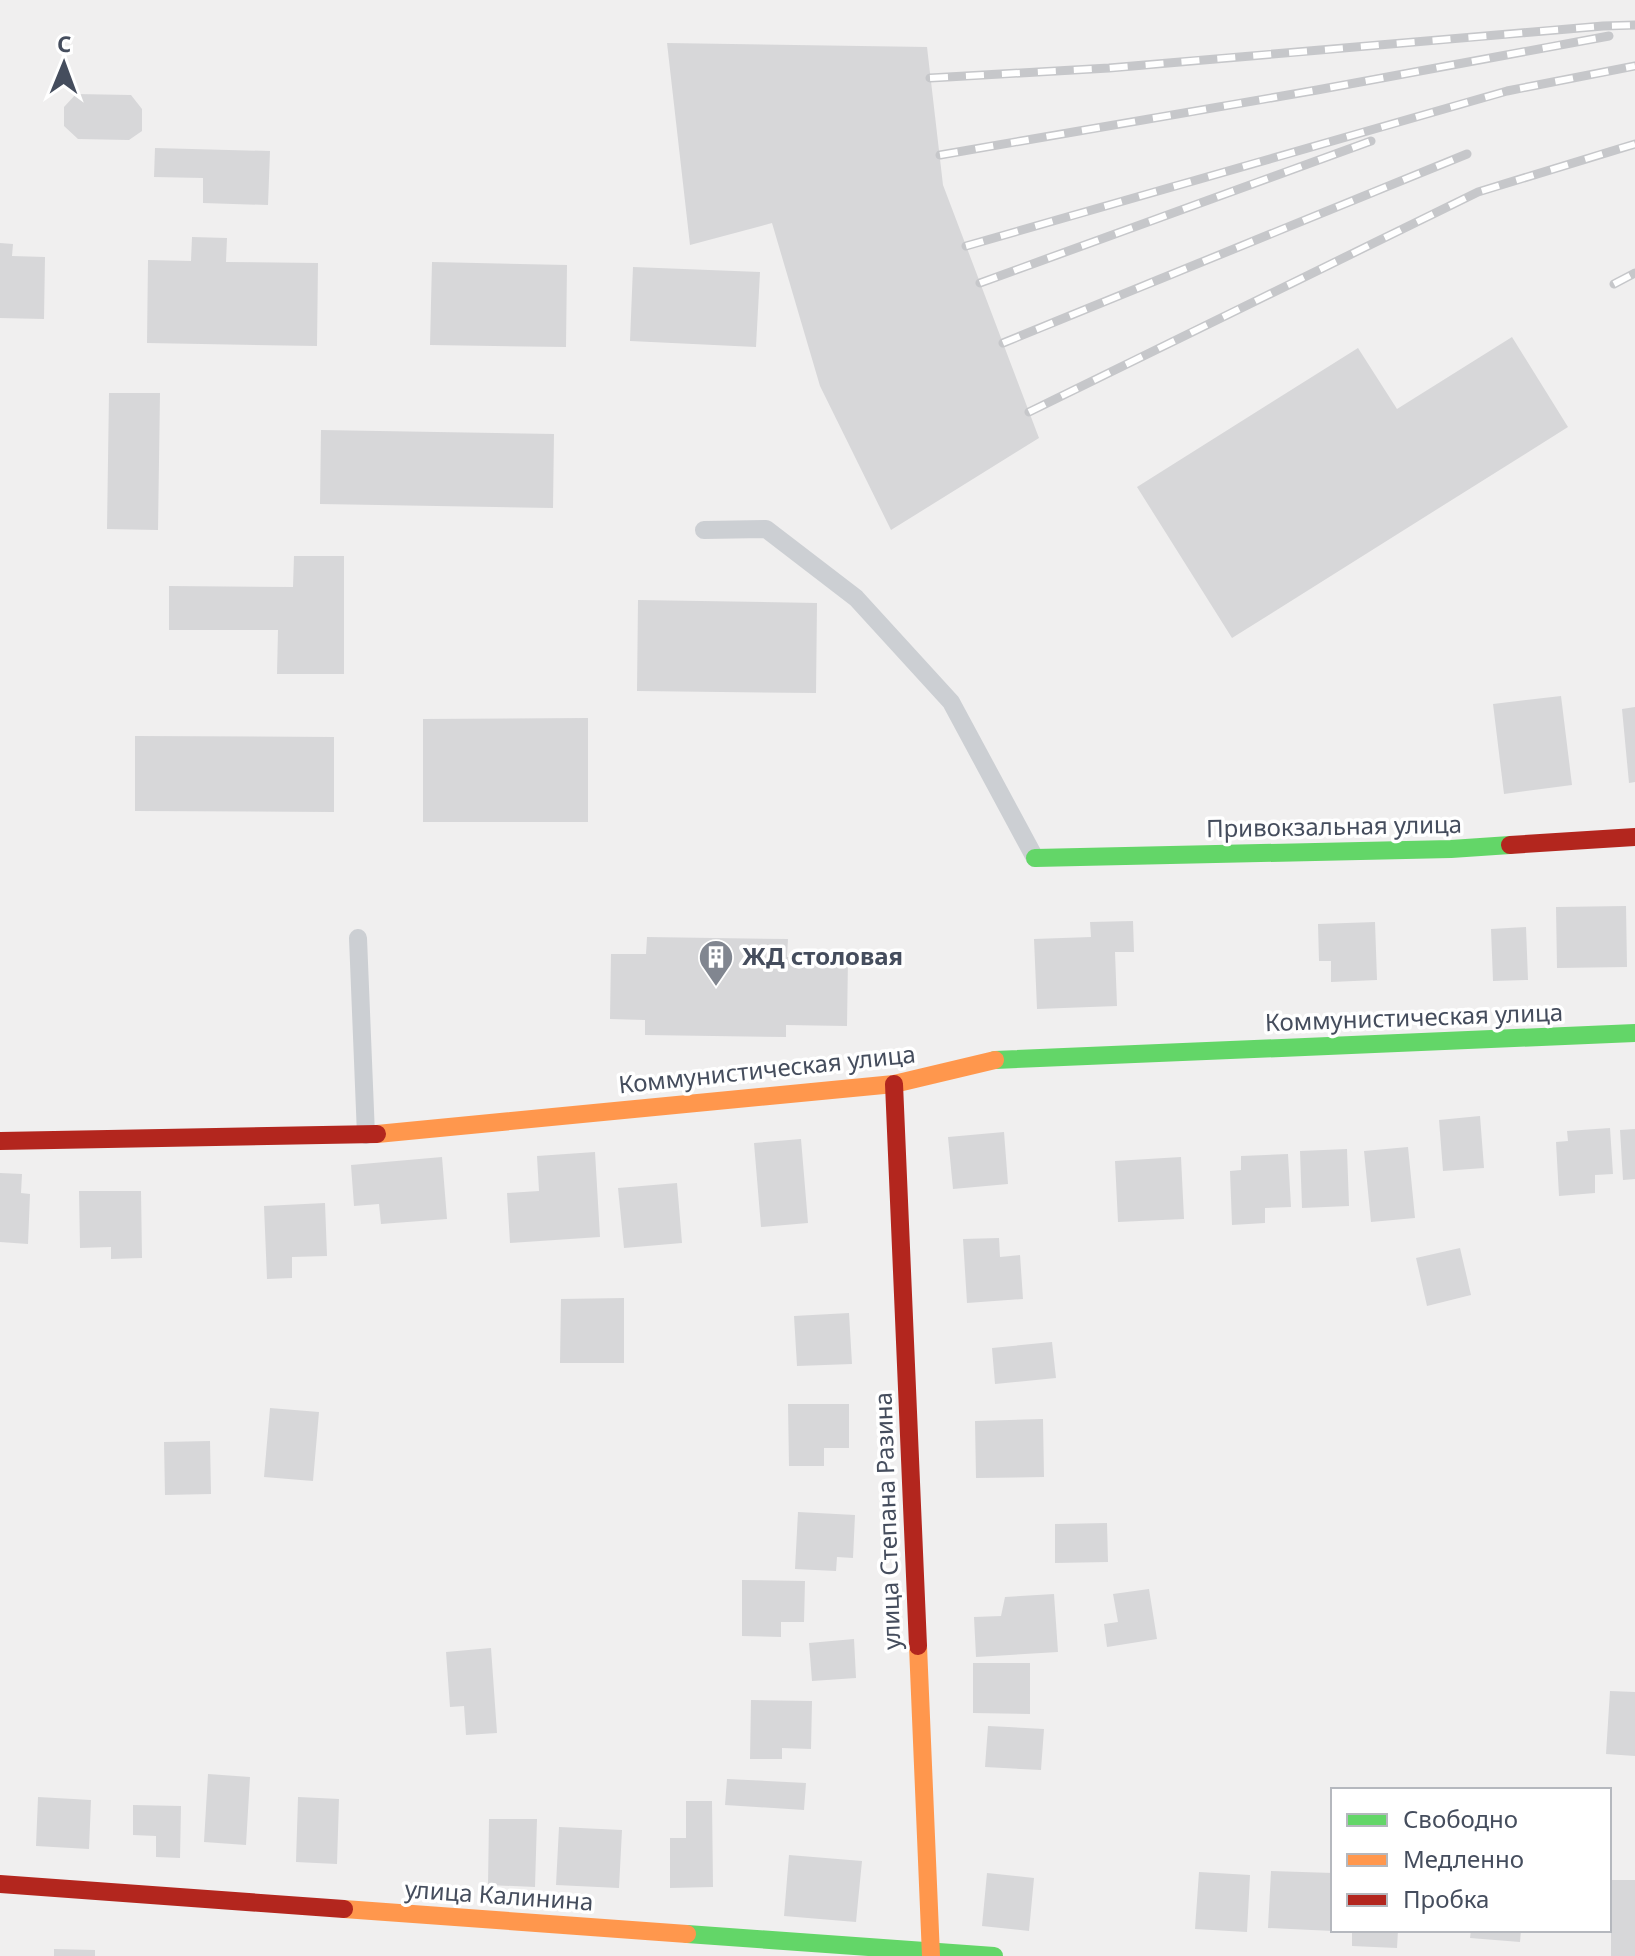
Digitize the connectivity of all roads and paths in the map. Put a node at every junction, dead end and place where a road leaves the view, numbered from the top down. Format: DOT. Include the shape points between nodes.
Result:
graph roads {
  1 [pos="704,530"];
  2 [pos="1635,837"];
  3 [pos="1035,858"];
  4 [pos="358,938"];
  5 [pos="1635,1033"];
  6 [pos="894,1084"];
  7 [pos="366,1135"];
  8 [pos="0,1141"];
  9 [pos="0,1884"];
  10 [pos="931,1954"];
  11 [pos="994,1956"];
  1 -- 3 [label="lane" via="766,529 856,598 951,702"];
  2 -- 3 [label="street, Привокзальная улица" via="1451,849"];
  4 -- 7 [label="lane"];
  5 -- 6 [label="street, Коммунистическая улица" via="995,1060"];
  6 -- 7 [label="street, Коммунистическая улица"];
  6 -- 10 [label="street, улица Степана Разина"];
  7 -- 8 [label="street, Коммунистическая улица"];
  9 -- 10 [label="street, улица Калинина"];
  10 -- 11 [label="street, улица Калинина"];
}
